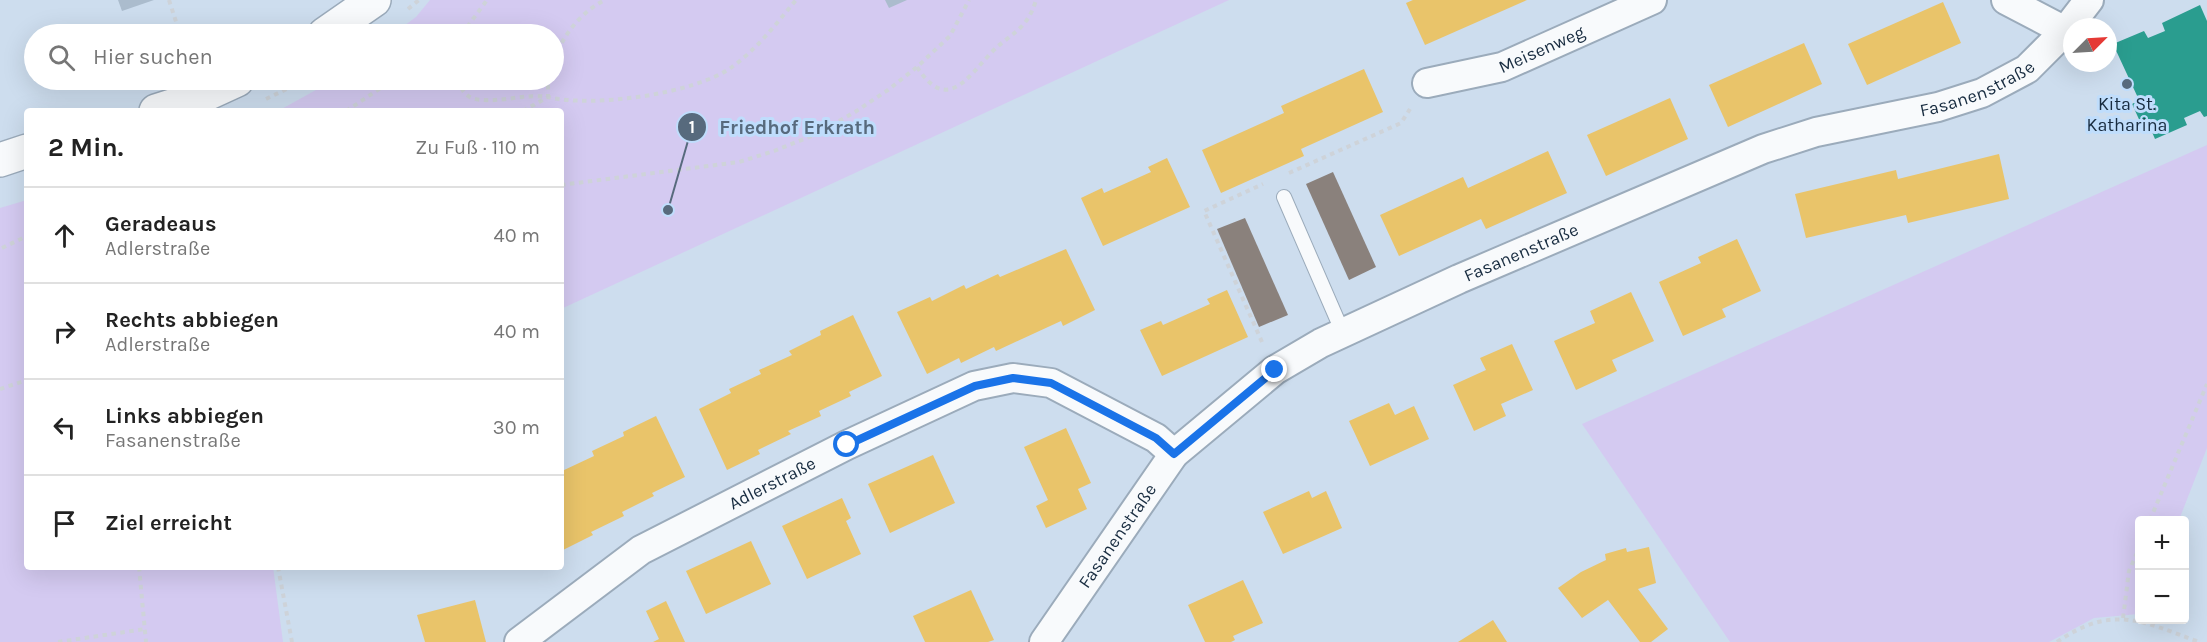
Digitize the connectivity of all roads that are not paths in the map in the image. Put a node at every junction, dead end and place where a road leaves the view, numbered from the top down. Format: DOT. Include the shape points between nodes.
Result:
graph roads {
  1 [pos="374,0"];
  2 [pos="1652,0"];
  3 [pos="2006,0"];
  4 [pos="2089,0"];
  5 [pos="2075,18"];
  6 [pos="339,24"];
  7 [pos="2063,30"];
  8 [pos="2063,33"];
  9 [pos="1427,83"];
  10 [pos="215,90"];
  11 [pos="165,108"];
  12 [pos="24,152"];
  13 [pos="0,160"];
  14 [pos="1284,196"];
  15 [pos="1343,333"];
  16 [pos="1174,454"];
  17 [pos="519,642"];
  18 [pos="1044,642"];
  1 -- 6 [label="main road"];
  2 -- 9 [label="street, Meisenweg" via="1502,67"];
  3 -- 7 [label="street"];
  4 -- 5 [label="street, Fasanenstraße"];
  8 -- 15 [label="street, Fasanenstraße" via="2027,69 1982,93 1763,148"];
  10 -- 11 [label="main road"];
  12 -- 13 [label="main road"];
  14 -- 15 [label="lane"];
  15 -- 16 [label="street, Fasanenstraße" via="1275,370"];
  16 -- 17 [label="street, Adlerstraße" via="1156,438 1051,383 1013,378 975,386 847,445 641,550"];
  16 -- 18 [label="street, Fasanenstraße"];
}
